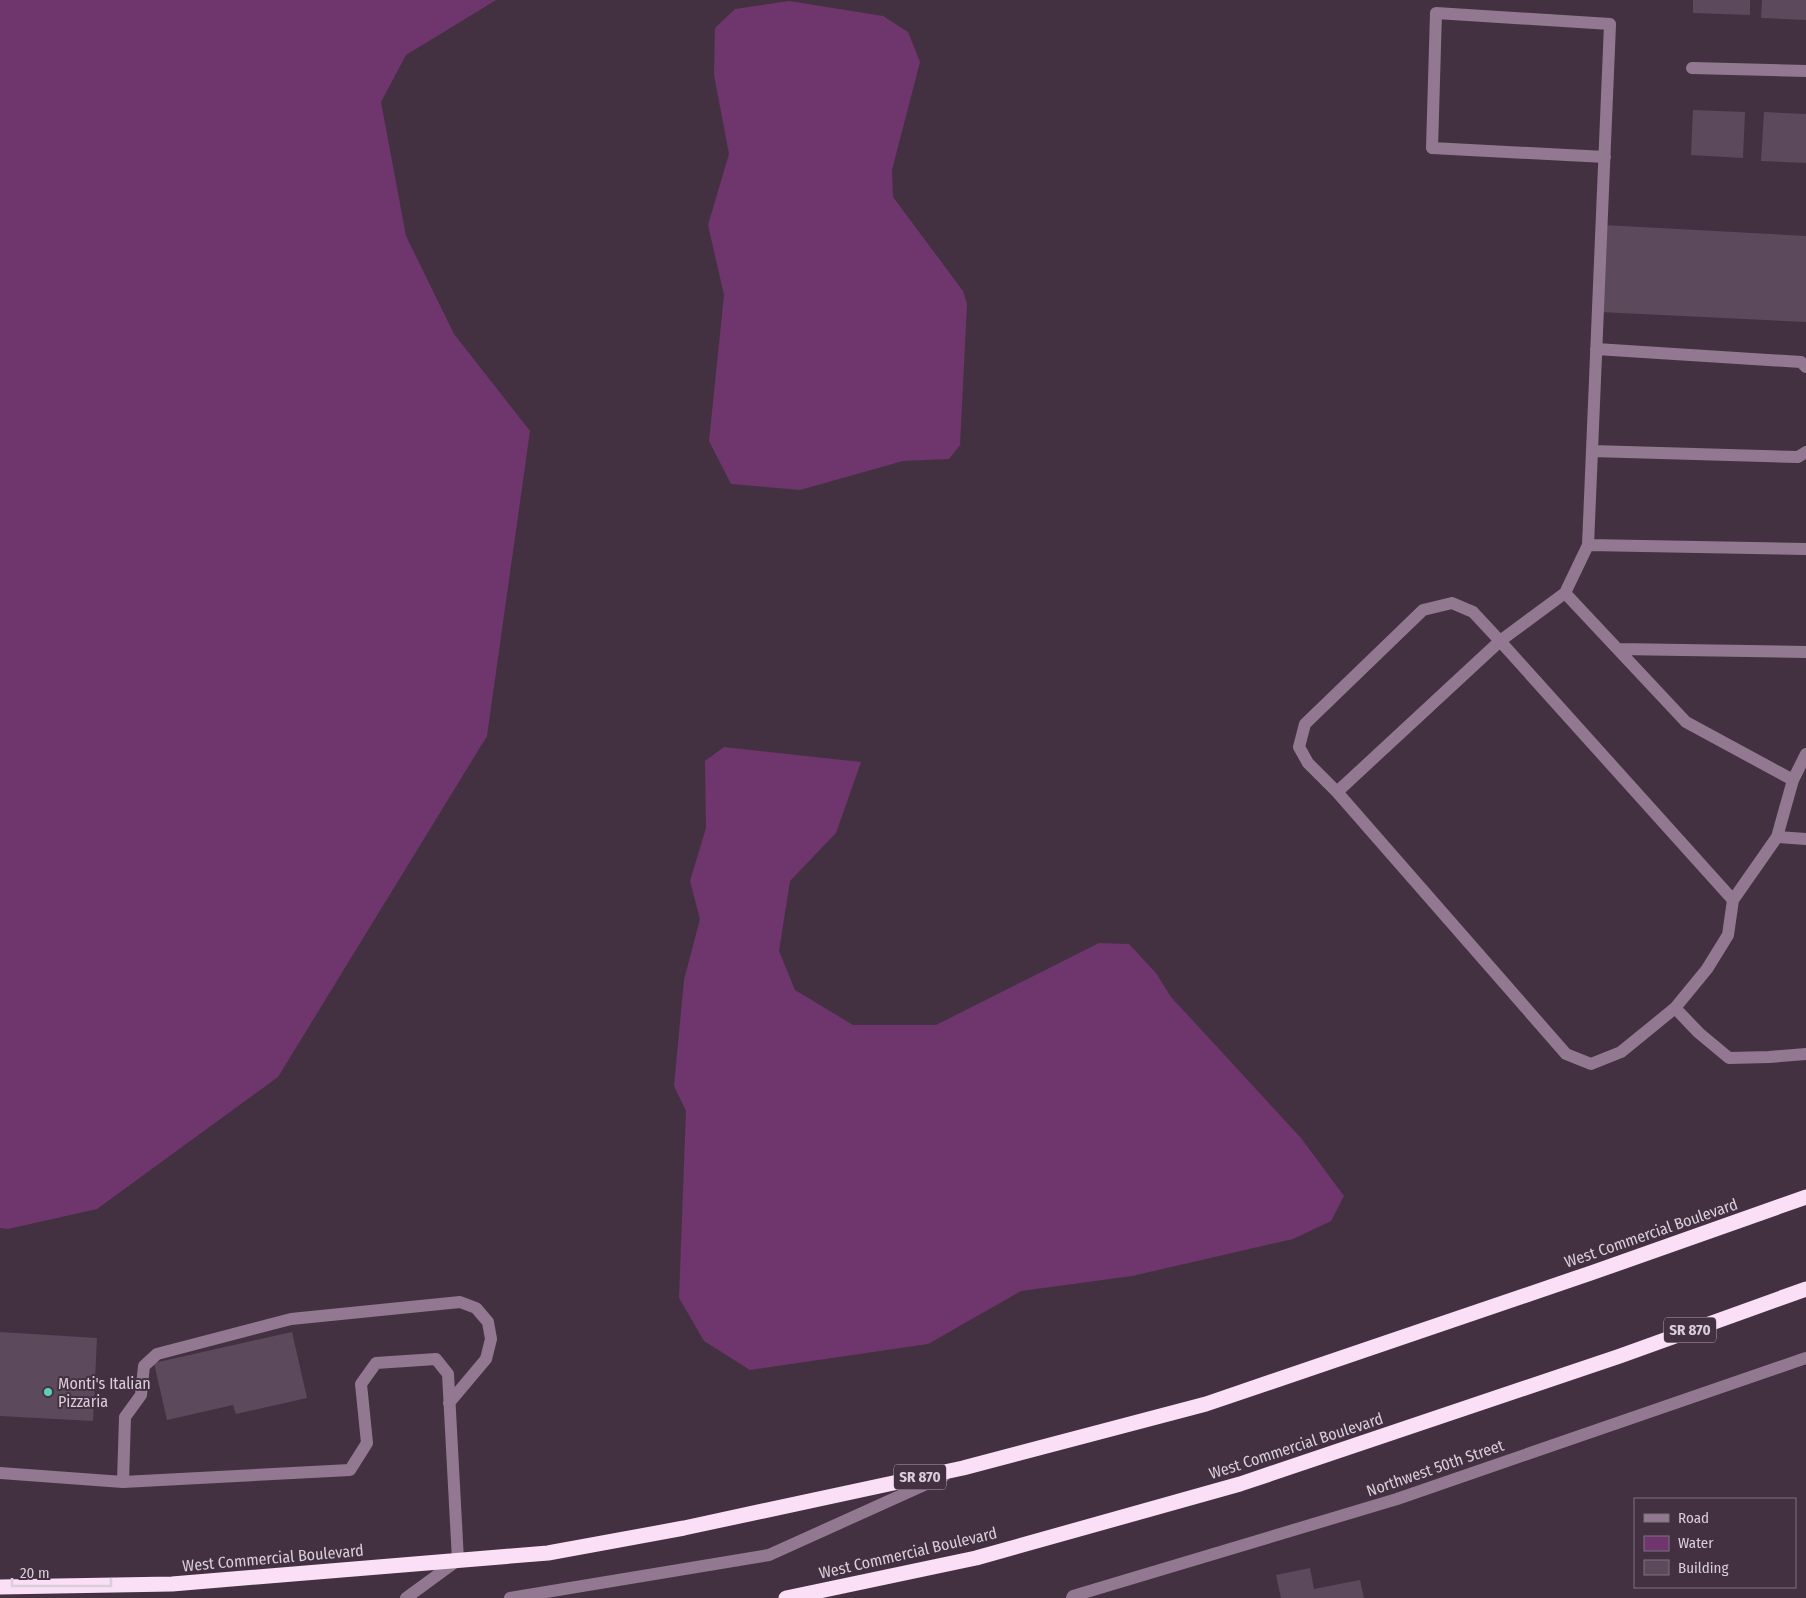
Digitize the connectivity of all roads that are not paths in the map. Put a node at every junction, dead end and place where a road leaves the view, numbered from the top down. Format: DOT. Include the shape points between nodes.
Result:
graph roads {
  1 [pos="1692,68"];
  2 [pos="1806,71"];
  3 [pos="1605,157"];
  4 [pos="1596,349"];
  5 [pos="1806,367"];
  6 [pos="1592,451"];
  7 [pos="1806,452"];
  8 [pos="1588,546"];
  9 [pos="1806,549"];
  10 [pos="1565,592"];
  11 [pos="1500,641"];
  12 [pos="1618,649"];
  13 [pos="1806,652"];
  14 [pos="1806,754"];
  15 [pos="1794,780"];
  16 [pos="1337,792"];
  17 [pos="1777,838"];
  18 [pos="1806,839"];
  19 [pos="1733,900"];
  20 [pos="1675,1008"];
  21 [pos="1806,1054"];
  22 [pos="1806,1197"];
  23 [pos="1806,1289"];
  24 [pos="1806,1358"];
  25 [pos="449,1403"];
  26 [pos="963,1468"];
  27 [pos="0,1473"];
  28 [pos="123,1482"];
  29 [pos="458,1560"];
  30 [pos="0,1587"];
  31 [pos="406,1598"];
  32 [pos="510,1598"];
  33 [pos="786,1598"];
  34 [pos="1072,1598"];
  1 -- 2 [label="street"];
  3 -- 3 [label="street" via="1610,24 1436,13 1432,148"];
  3 -- 4 [label="street"];
  4 -- 5 [label="street" via="1802,362"];
  4 -- 6 [label="street"];
  6 -- 7 [label="street" via="1798,457"];
  6 -- 8 [label="street"];
  8 -- 9 [label="street"];
  8 -- 10 [label="street"];
  10 -- 11 [label="street"];
  10 -- 12 [label="street"];
  11 -- 16 [label="street"];
  11 -- 16 [label="street" via="1473,612 1452,603 1423,610 1305,724 1299,747 1308,763"];
  11 -- 19 [label="street"];
  12 -- 13 [label="street"];
  12 -- 15 [label="street" via="1686,722"];
  14 -- 15 [label="street"];
  15 -- 17 [label="street"];
  16 -- 20 [label="street" via="1566,1054 1591,1064 1621,1052"];
  17 -- 18 [label="street"];
  17 -- 19 [label="street"];
  19 -- 20 [label="street" via="1728,935 1707,969"];
  20 -- 21 [label="street" via="1729,1058"];
  22 -- 26 [label="highway, West Commercial Boulevard / SR 870" via="1206,1404"];
  23 -- 33 [label="highway, West Commercial Boulevard / SR 870" via="1602,1362 1240,1484 976,1558"];
  24 -- 34 [label="street, Northwest 50th Street" via="1397,1499 1122,1580"];
  25 -- 28 [label="street" via="448,1374 436,1359 376,1363 361,1384 367,1443 350,1470"];
  25 -- 28 [label="street" via="486,1359 491,1340 488,1322 476,1308 460,1302 291,1320 156,1354 144,1366 141,1395 126,1417"];
  25 -- 29 [label="street"];
  26 -- 29 [label="highway, West Commercial Boulevard / SR 870" via="684,1528 548,1553"];
  26 -- 32 [label="street, West Commercial Boulevard" via="769,1555"];
  27 -- 28 [label="street"];
  29 -- 30 [label="highway, West Commercial Boulevard / SR 870" via="172,1584"];
  29 -- 31 [label="street"];
}
